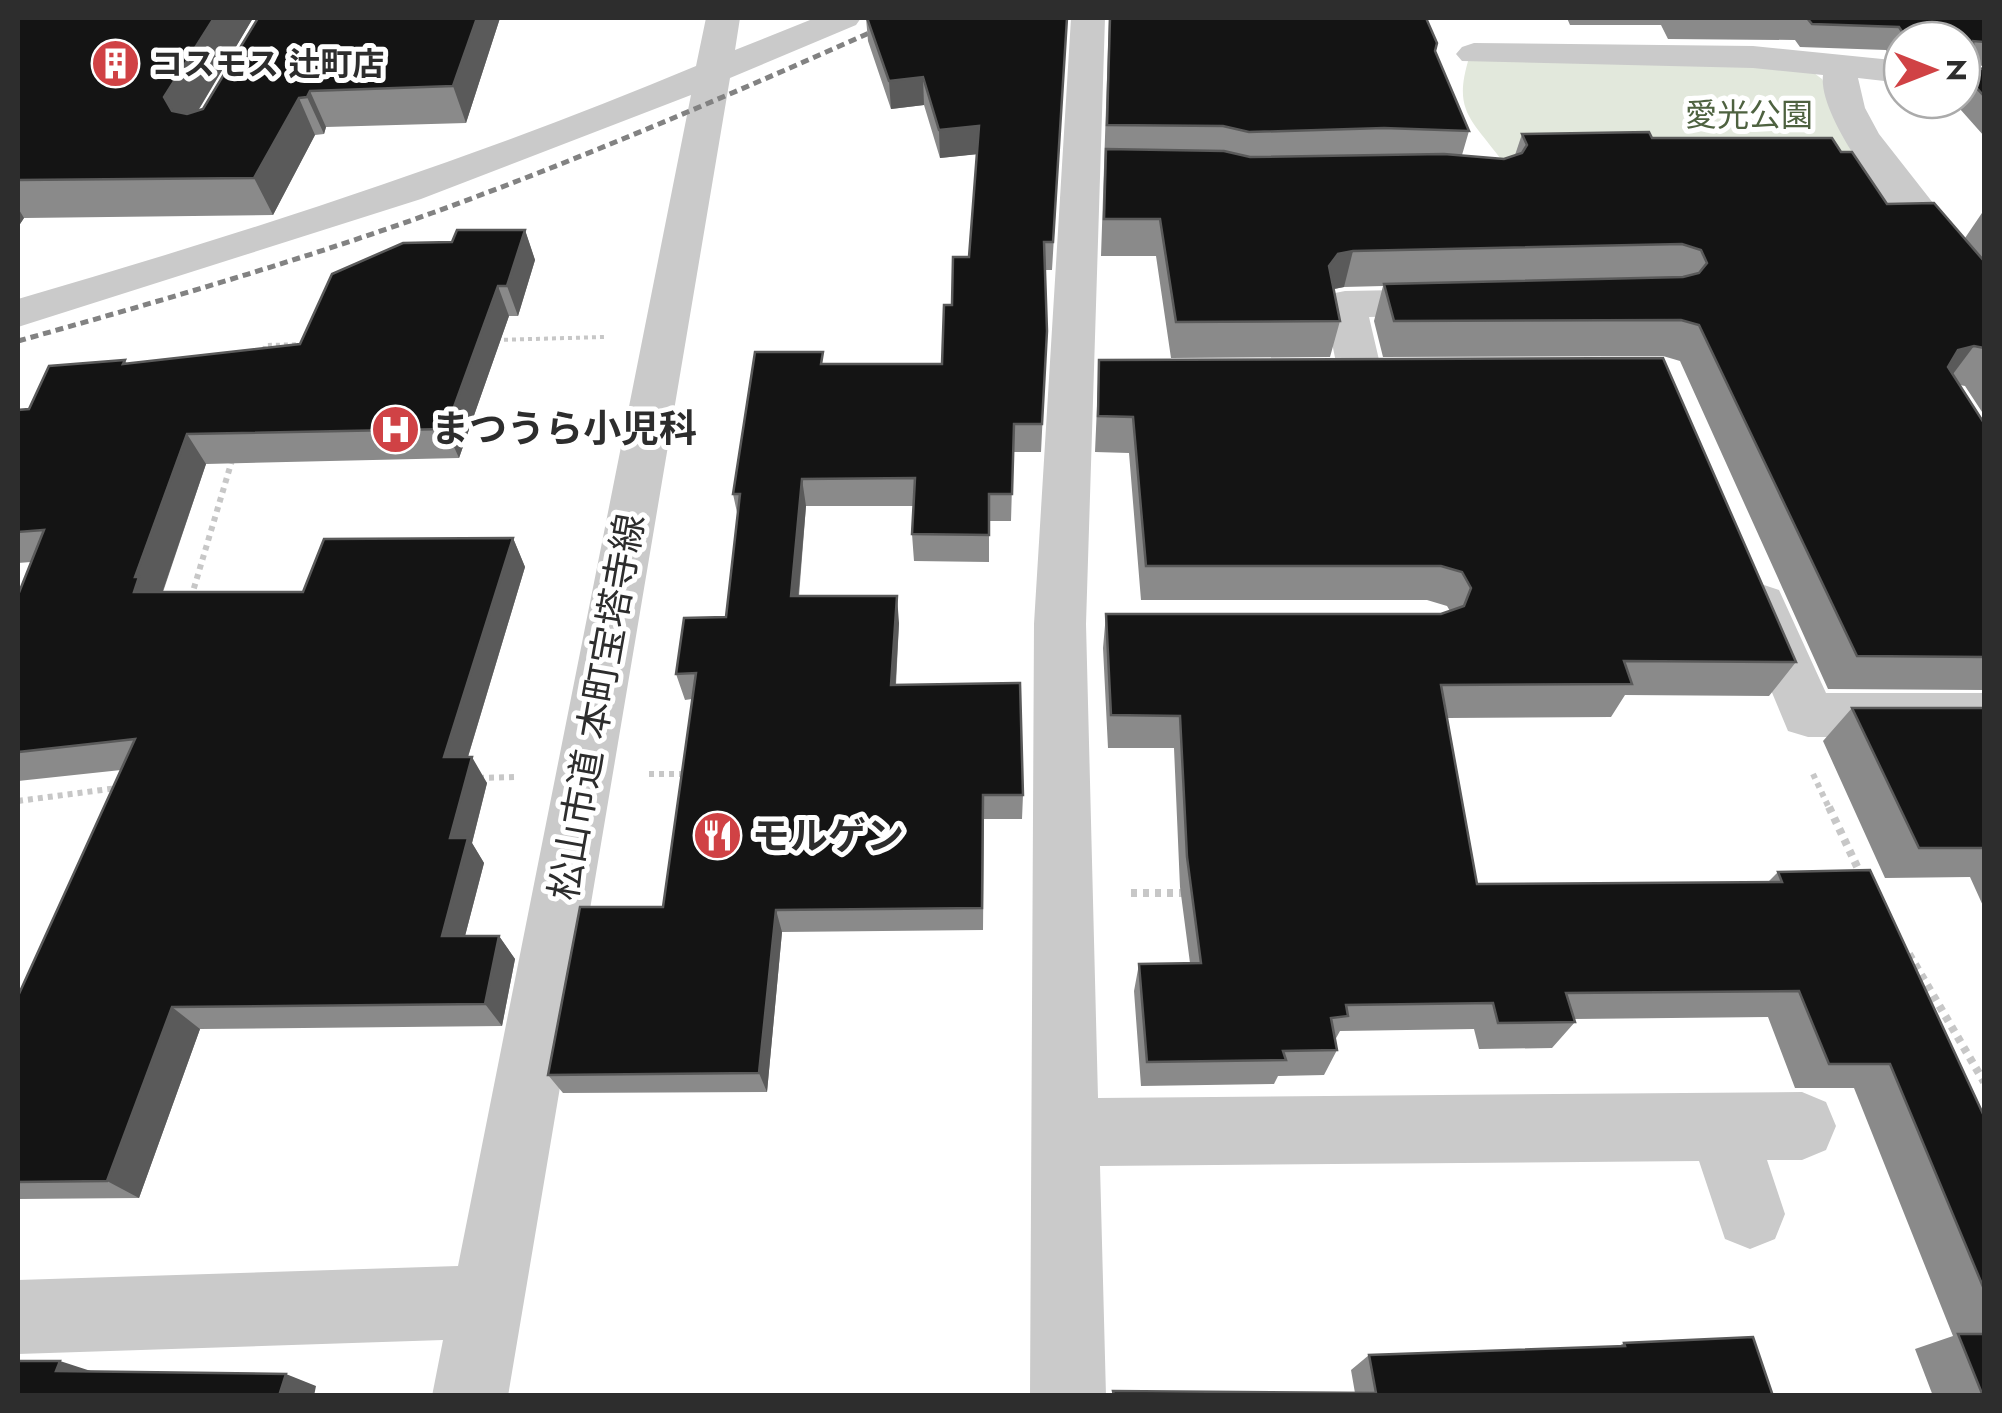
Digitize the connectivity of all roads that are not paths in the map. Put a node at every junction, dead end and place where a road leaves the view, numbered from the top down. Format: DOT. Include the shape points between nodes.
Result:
graph roads {
  1 [pos="844,18"];
  2 [pos="1088,18"];
  3 [pos="1540,18"];
  4 [pos="1748,18"];
  5 [pos="718,43"];
  6 [pos="1474,54"];
  7 [pos="1556,55"];
  8 [pos="1774,58"];
  9 [pos="1843,64"];
  10 [pos="1882,69"];
  11 [pos="1984,295"];
  12 [pos="1485,301"];
  13 [pos="18,313"];
  14 [pos="1308,377"];
  15 [pos="1740,554"];
  16 [pos="1984,714"];
  17 [pos="1802,1126"];
  18 [pos="1722,1128"];
  19 [pos="1066,1132"];
  20 [pos="1750,1214"];
  21 [pos="487,1302"];
  22 [pos="18,1316"];
  23 [pos="470,1396"];
  24 [pos="1068,1396"];
  1 -- 5 [label="street"];
  2 -- 19 [label="street" via="1103,169 1064,870"];
  3 -- 7 [label="street"];
  4 -- 8 [label="street"];
  5 -- 13 [label="street" via="541,143"];
  5 -- 21 [label="street, 松山市道 本町宝塔寺線"];
  6 -- 7 [label="street"];
  7 -- 8 [label="street"];
  8 -- 9 [label="street"];
  9 -- 10 [label="street"];
  9 -- 11 [label="street" via="1839,84 1854,122"];
  12 -- 14 [label="street" via="1345,304 1380,377"];
  15 -- 16 [label="street" via="1808,715"];
  17 -- 18 [label="street"];
  18 -- 19 [label="street"];
  18 -- 20 [label="street"];
  19 -- 24 [label="street"];
  21 -- 22 [label="street"];
  21 -- 23 [label="street, 松山市道 本町宝塔寺線"];
}
